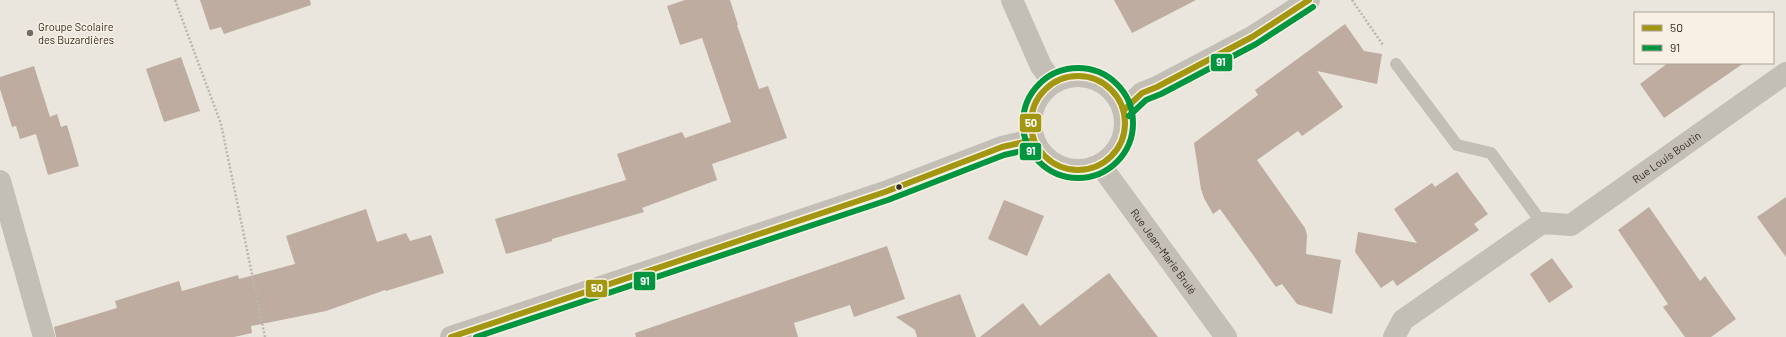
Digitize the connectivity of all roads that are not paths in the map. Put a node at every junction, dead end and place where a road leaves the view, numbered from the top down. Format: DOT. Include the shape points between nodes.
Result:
graph roads {
  1 [pos="1012,0"];
  2 [pos="1309,0"];
  3 [pos="1396,64"];
  4 [pos="1786,73"];
  5 [pos="1053,83"];
  6 [pos="1124,110"];
  7 [pos="1033,140"];
  8 [pos="1101,166"];
  9 [pos="0,181"];
  10 [pos="1542,224"];
  11 [pos="44,337"];
  12 [pos="452,337"];
  13 [pos="1226,337"];
  14 [pos="1394,337"];
  1 -- 5 [label="street" via="1037,60"];
  2 -- 6 [label="street" via="1252,37 1142,93"];
  3 -- 10 [label="lane" via="1457,145 1490,153"];
  4 -- 10 [label="street, Rue Louis Boutin" via="1571,225"];
  5 -- 6 [label="street" via="1066,77 1081,76 1095,79 1108,86 1118,97"];
  5 -- 7 [label="street" via="1041,93 1033,107 1030,124"];
  6 -- 8 [label="street" via="1126,126 1122,142 1114,156"];
  7 -- 8 [label="street" via="1041,154 1054,164 1069,170"];
  7 -- 12 [label="street" via="1002,146 885,192"];
  8 -- 13 [label="street, Rue Jean-Marie Brulé"];
  9 -- 11 [label="street"];
  10 -- 14 [label="street" via="1403,320"];
}
